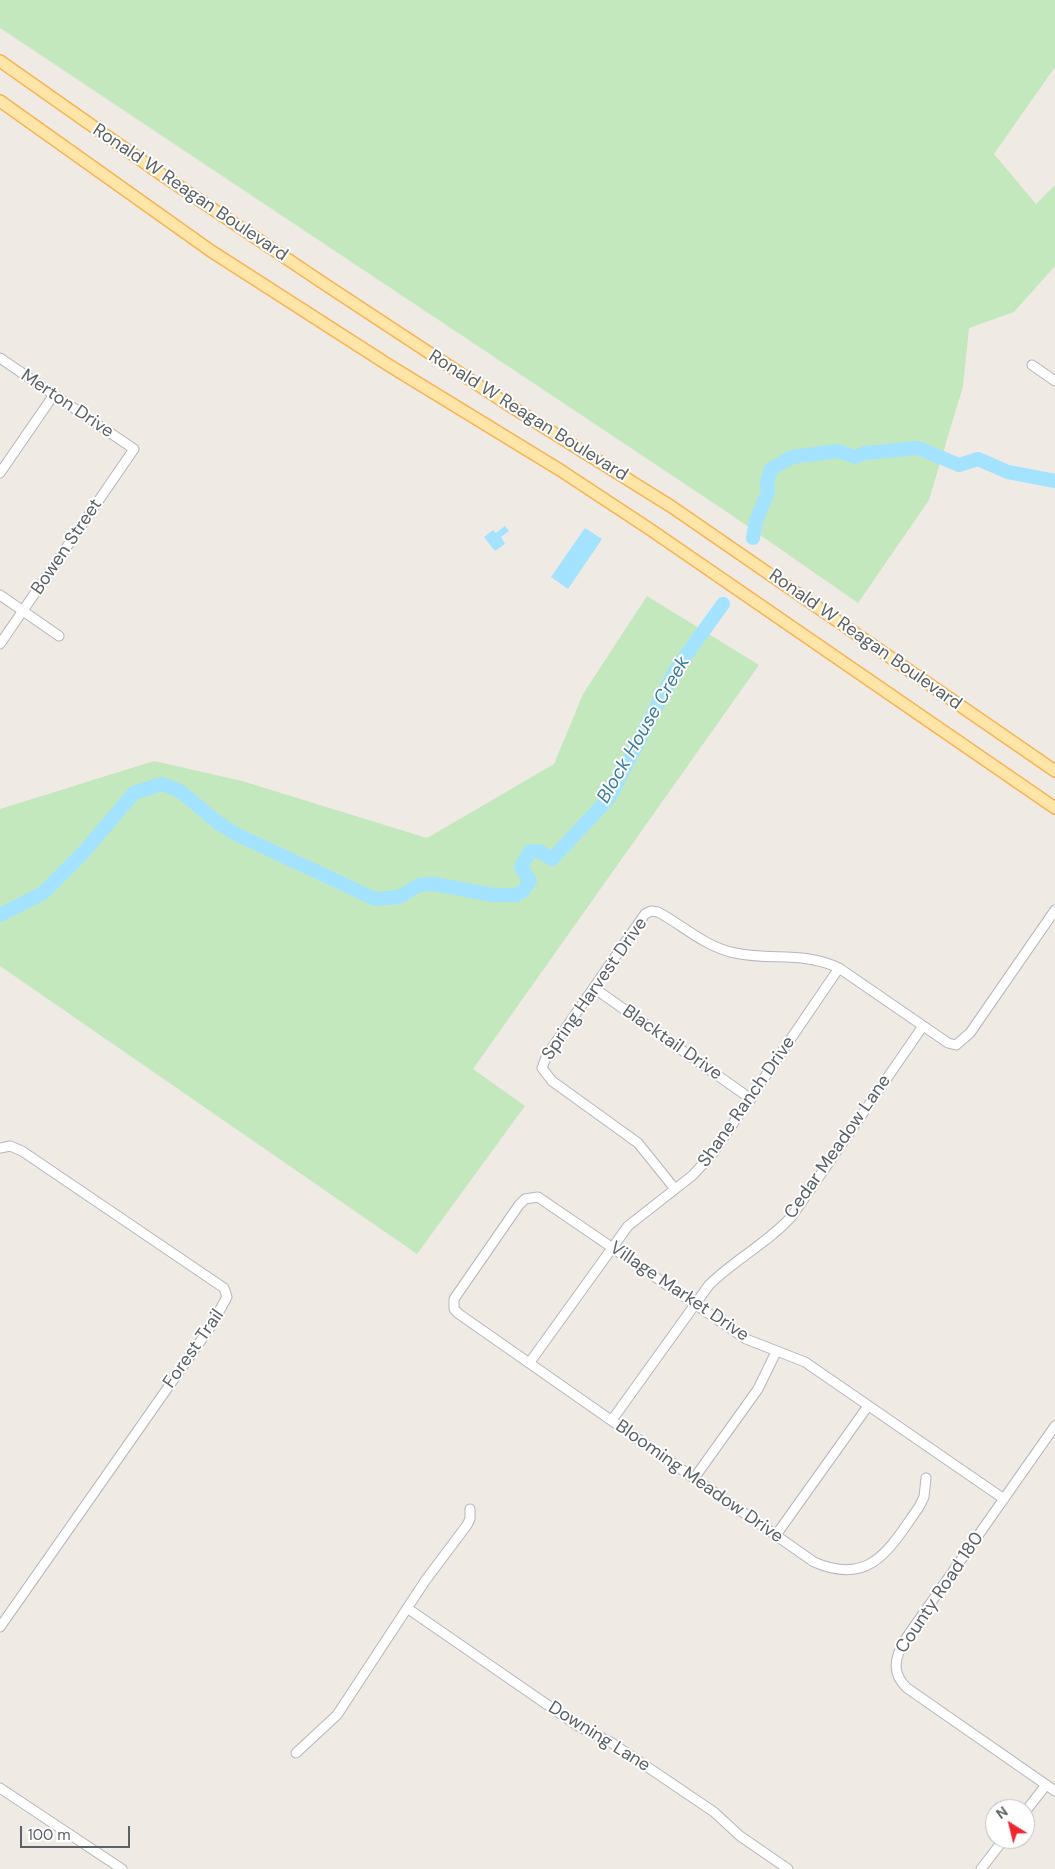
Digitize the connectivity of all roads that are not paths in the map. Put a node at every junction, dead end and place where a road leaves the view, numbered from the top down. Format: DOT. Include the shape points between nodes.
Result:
graph roads {
  1 [pos="0,61"];
  2 [pos="0,101"];
  3 [pos="0,358"];
  4 [pos="1032,365"];
  5 [pos="1055,381"];
  6 [pos="53,396"];
  7 [pos="134,449"];
  8 [pos="0,473"];
  9 [pos="0,595"];
  10 [pos="23,611"];
  11 [pos="59,636"];
  12 [pos="0,644"];
  13 [pos="1055,771"];
  14 [pos="1055,808"];
  15 [pos="1055,910"];
  16 [pos="840,968"];
  17 [pos="594,988"];
  18 [pos="922,1026"];
  19 [pos="751,1099"];
  20 [pos="0,1148"];
  21 [pos="675,1189"];
  22 [pos="613,1247"];
  23 [pos="452,1304"];
  24 [pos="695,1304"];
  25 [pos="776,1352"];
  26 [pos="530,1362"];
  27 [pos="868,1406"];
  28 [pos="612,1420"];
  29 [pos="1055,1426"];
  30 [pos="695,1477"];
  31 [pos="926,1478"];
  32 [pos="1004,1499"];
  33 [pos="470,1509"];
  34 [pos="776,1536"];
  35 [pos="407,1608"];
  36 [pos="0,1627"];
  37 [pos="296,1753"];
  38 [pos="1046,1785"];
  39 [pos="0,1788"];
  40 [pos="1055,1791"];
  41 [pos="1035,1799"];
  42 [pos="996,1849"];
  43 [pos="122,1869"];
  44 [pos="788,1869"];
  45 [pos="980,1869"];
  1 -- 13 [label="main road, Ronald W Reagan Boulevard" via="326,285 672,507"];
  2 -- 14 [label="main road, Ronald W Reagan Boulevard" via="211,250 651,530"];
  3 -- 6 [label="street, Merton Drive"];
  4 -- 5 [label="street"];
  6 -- 7 [label="street, Merton Drive"];
  6 -- 8 [label="street"];
  7 -- 10 [label="street, Bowen Street"];
  9 -- 10 [label="street"];
  10 -- 11 [label="street"];
  10 -- 12 [label="street, Bowen Street"];
  15 -- 18 [label="street" via="963,1042 956,1045 948,1043"];
  16 -- 17 [label="street, Spring Harvest Drive" via="812,958 751,956 715,948 666,916 651,911 639,920"];
  16 -- 18 [label="street"];
  16 -- 19 [label="street, Shane Ranch Drive"];
  17 -- 19 [label="street, Blacktail Drive"];
  17 -- 21 [label="street, Spring Harvest Drive" via="547,1055 542,1068 552,1081 638,1143"];
  18 -- 24 [label="street, Cedar Meadow Lane" via="792,1216 772,1236 723,1272"];
  19 -- 21 [label="street, Shane Ranch Drive" via="702,1167"];
  20 -- 36 [label="street, Forest Trail" via="10,1146 22,1151 224,1288 227,1297 211,1326"];
  21 -- 22 [label="street, Shane Ranch Drive" via="637,1217"];
  22 -- 23 [label="street, Village Market Drive" via="546,1201 531,1196 519,1205"];
  22 -- 24 [label="street, Village Market Drive"];
  22 -- 26 [label="street, Shane Ranch Drive"];
  23 -- 26 [label="street, Blooming Meadow Drive" via="459,1314"];
  24 -- 25 [label="street, Village Market Drive" via="746,1339"];
  24 -- 28 [label="street, Cedar Meadow Lane"];
  25 -- 27 [label="street, Village Market Drive" via="805,1362"];
  25 -- 30 [label="street" via="758,1389"];
  26 -- 28 [label="street, Blooming Meadow Drive"];
  27 -- 32 [label="street, Village Market Drive"];
  27 -- 34 [label="street"];
  28 -- 30 [label="street, Blooming Meadow Drive"];
  29 -- 32 [label="street, County Road 180"];
  30 -- 34 [label="street, Blooming Meadow Drive"];
  31 -- 34 [label="street, Blooming Meadow Drive" via="924,1497 919,1507 890,1549 869,1566 848,1570 825,1567"];
  32 -- 38 [label="street, County Road 180" via="904,1641 895,1666 907,1688"];
  33 -- 35 [label="street" via="467,1525"];
  35 -- 37 [label="street" via="337,1715"];
  35 -- 44 [label="street, Downing Lane" via="578,1726 612,1743 714,1812 740,1836"];
  38 -- 40 [label="street, County Road 180"];
  38 -- 41 [label="street"];
  39 -- 43 [label="street"];
  42 -- 45 [label="street"];
}
